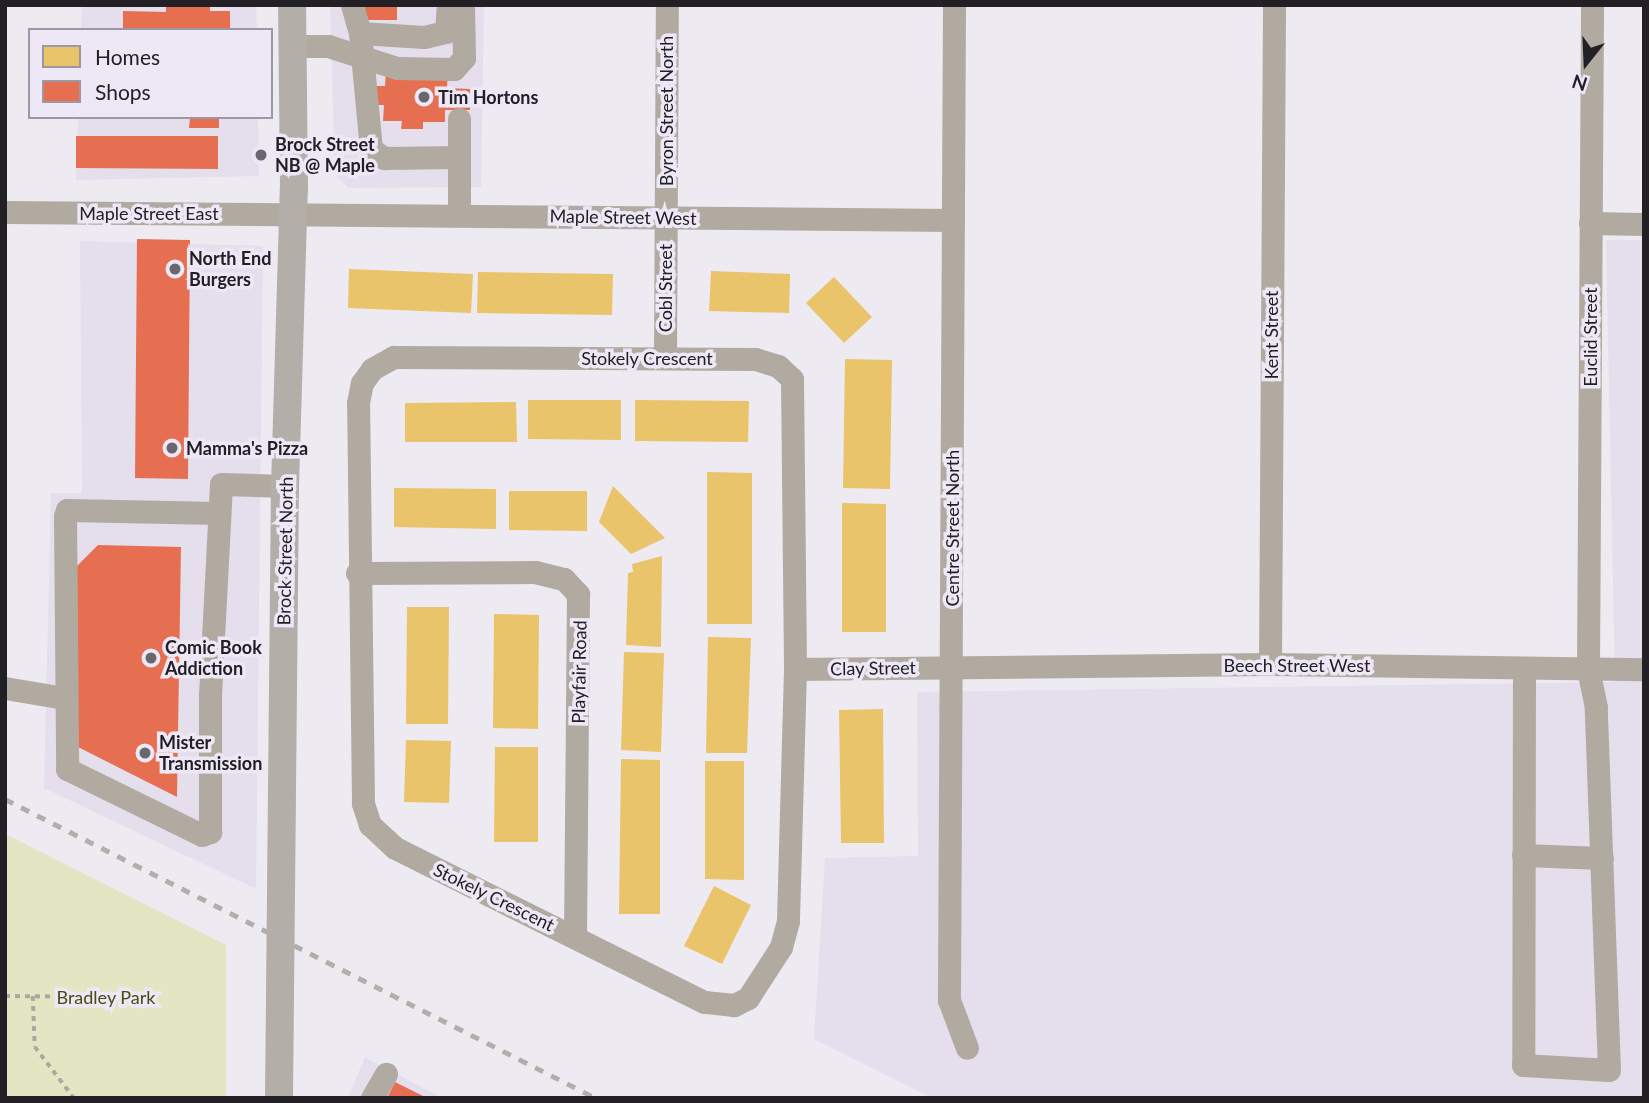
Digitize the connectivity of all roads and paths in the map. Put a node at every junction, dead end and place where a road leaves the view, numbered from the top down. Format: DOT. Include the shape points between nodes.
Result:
graph roads {
  1 [pos="292,5"];
  2 [pos="352,5"];
  3 [pos="448,5"];
  4 [pos="463,5"];
  5 [pos="667,5"];
  6 [pos="954,5"];
  7 [pos="1274,5"];
  8 [pos="1592,5"];
  9 [pos="359,43"];
  10 [pos="293,46"];
  11 [pos="460,119"];
  12 [pos="459,157"];
  13 [pos="5,212"];
  14 [pos="293,214"];
  15 [pos="459,214"];
  16 [pos="666,218"];
  17 [pos="953,220"];
  18 [pos="1590,223"];
  19 [pos="1644,224"];
  20 [pos="665,358"];
  21 [pos="285,485"];
  22 [pos="219,513"];
  23 [pos="358,573"];
  24 [pos="1270,664"];
  25 [pos="951,666"];
  26 [pos="1524,667"];
  27 [pos="1588,668"];
  28 [pos="795,669"];
  29 [pos="1644,669"];
  30 [pos="5,688"];
  31 [pos="64,698"];
  32 [pos="1523,855"];
  33 [pos="1602,858"];
  34 [pos="575,936"];
  35 [pos="5,996"];
  36 [pos="33,996"];
  37 [pos="106,997"];
  38 [pos="967,1048"];
  39 [pos="386,1074"];
  40 [pos="74,1098"];
  41 [pos="279,1098"];
  42 [pos="372,1098"];
  1 -- 10 [label="main road, Brock Street North"];
  2 -- 9 [label="street"];
  3 -- 9 [label="street" via="446,32"];
  4 -- 9 [label="street" via="464,58 454,69 397,68"];
  5 -- 16 [label="street, Byron Street North"];
  6 -- 17 [label="street, Centre Street North"];
  7 -- 24 [label="street, Kent Street"];
  8 -- 18 [label="street, Euclid Street"];
  9 -- 10 [label="street"];
  9 -- 12 [label="street" via="371,149 384,158"];
  10 -- 14 [label="main road, Brock Street North"];
  11 -- 12 [label="street"];
  12 -- 15 [label="street"];
  13 -- 14 [label="street, Maple Street East"];
  14 -- 15 [label="street, Maple Street West"];
  14 -- 21 [label="main road, Brock Street North"];
  15 -- 16 [label="street, Maple Street West"];
  16 -- 17 [label="street, Maple Street West"];
  16 -- 20 [label="street, Cobl Street"];
  17 -- 25 [label="street, Centre Street North"];
  18 -- 19 [label="street"];
  18 -- 27 [label="street, Euclid Street"];
  20 -- 23 [label="street, Stokely Crescent" via="394,357 372,369 362,383 358,403"];
  20 -- 28 [label="street, Stokely Crescent" via="755,359 778,366 792,379"];
  21 -- 22 [label="street" via="221,484"];
  21 -- 41 [label="main road, Brock Street North"];
  22 -- 31 [label="street" via="67,510"];
  22 -- 31 [label="street" via="210,695 210,832 202,835 67,769"];
  23 -- 34 [label="street, Stokely Crescent" via="363,803 370,825 395,848"];
  23 -- 34 [label="street, Playfair Road" via="535,572 564,579 578,594"];
  24 -- 25 [label="street, Beech Street West"];
  24 -- 26 [label="street, Beech Street West"];
  25 -- 28 [label="street, Clay Street"];
  25 -- 38 [label="street, Centre Street North" via="949,999"];
  26 -- 27 [label="street, Beech Street West"];
  26 -- 32 [label="street"];
  27 -- 29 [label="street, Beech Street West"];
  27 -- 33 [label="street, Euclid Street" via="1596,706"];
  28 -- 34 [label="street, Stokely Crescent" via="788,921 781,947 748,998 734,1005 704,1002"];
  30 -- 31 [label="street"];
  32 -- 33 [label="street"];
  32 -- 33 [label="street, Euclid Street" via="1523,1065 1609,1070"];
  35 -- 36 [label="path"];
  36 -- 37 [label="path"];
  36 -- 40 [label="path" via="36,1047"];
  39 -- 42 [label="street"];
}
